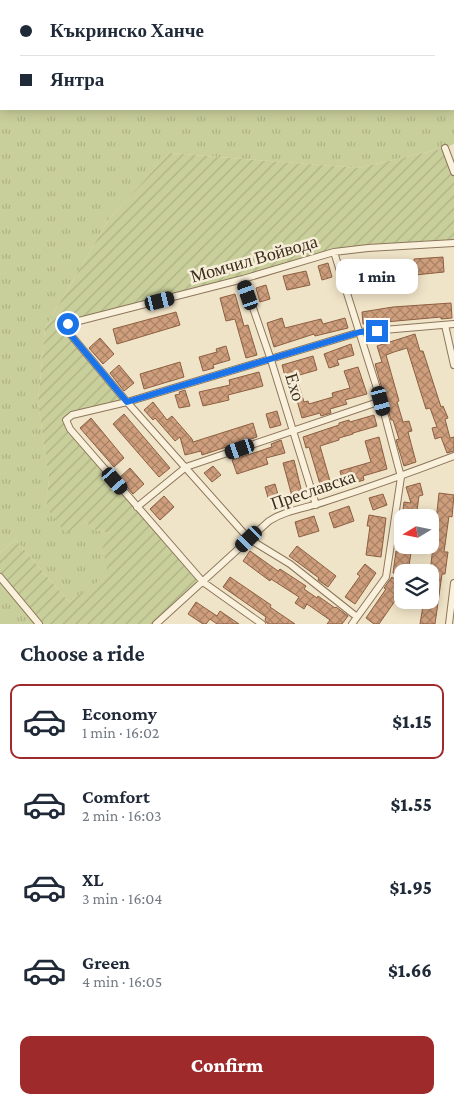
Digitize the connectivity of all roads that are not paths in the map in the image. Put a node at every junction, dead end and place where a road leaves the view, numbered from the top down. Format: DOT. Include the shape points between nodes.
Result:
graph roads {
  1 [pos="445,148"];
  2 [pos="454,172"];
  3 [pos="454,243"];
  4 [pos="334,252"];
  5 [pos="243,279"];
  6 [pos="454,324"];
  7 [pos="445,325"];
  8 [pos="360,332"];
  9 [pos="271,360"];
  10 [pos="454,366"];
  11 [pos="381,401"];
  12 [pos="127,402"];
  13 [pos="293,431"];
  14 [pos="454,456"];
  15 [pos="186,467"];
  16 [pos="401,477"];
  17 [pos="316,505"];
  18 [pos="137,507"];
  19 [pos="249,539"];
  20 [pos="0,576"];
  21 [pos="203,582"];
  22 [pos="454,583"];
  23 [pos="356,617"];
  24 [pos="39,624"];
  25 [pos="156,624"];
  26 [pos="262,624"];
  27 [pos="352,624"];
  28 [pos="448,624"];
  1 -- 2 [label="street"];
  3 -- 4 [label="street, Момчил Войвода"];
  4 -- 5 [label="street, Момчил Войвода"];
  4 -- 8 [label="street"];
  5 -- 9 [label="street, Ехо"];
  5 -- 12 [label="street, Момчил Войвода" via="71,323 67,327"];
  6 -- 7 [label="street"];
  7 -- 8 [label="street"];
  7 -- 10 [label="street"];
  8 -- 9 [label="street"];
  8 -- 11 [label="street"];
  9 -- 12 [label="street"];
  9 -- 13 [label="street, Ехо"];
  11 -- 13 [label="street"];
  11 -- 16 [label="street"];
  12 -- 15 [label="street"];
  12 -- 18 [label="street" via="72,415 66,420 70,429"];
  13 -- 15 [label="street"];
  13 -- 17 [label="street, Ехо"];
  14 -- 16 [label="street, Преславска"];
  15 -- 18 [label="street"];
  15 -- 19 [label="street"];
  16 -- 17 [label="street, Преславска"];
  16 -- 23 [label="street" via="386,577"];
  17 -- 19 [label="street, Преславска" via="280,514"];
  18 -- 21 [label="street"];
  19 -- 21 [label="street, Преславска"];
  19 -- 23 [label="street" via="290,564"];
  20 -- 24 [label="street"];
  21 -- 25 [label="street, Преславска"];
  21 -- 26 [label="street"];
  22 -- 28 [label="street"];
  23 -- 27 [label="street"];
}
